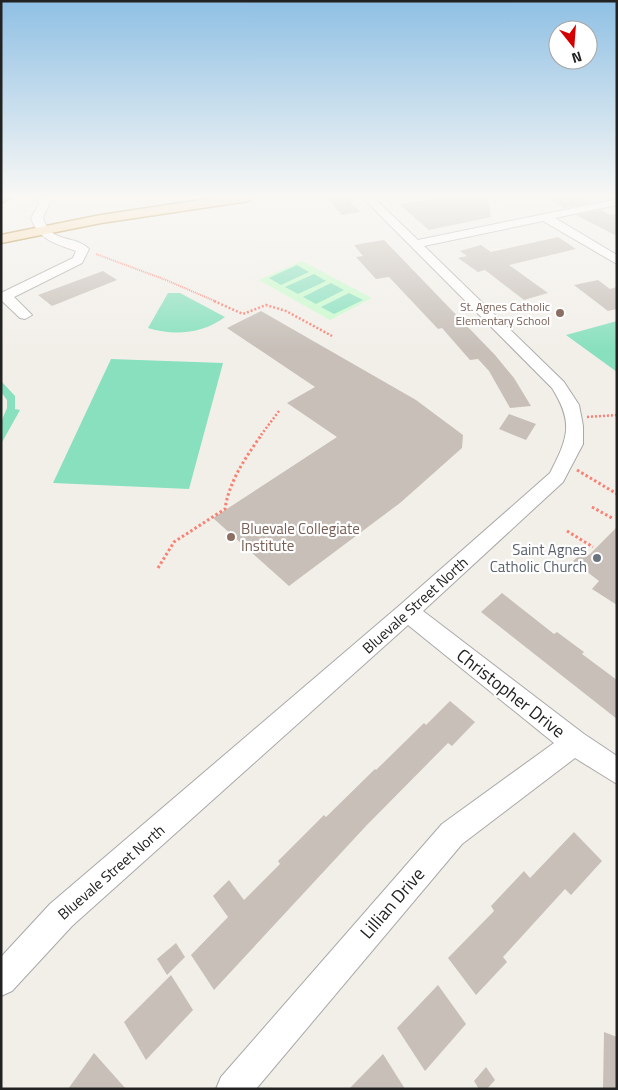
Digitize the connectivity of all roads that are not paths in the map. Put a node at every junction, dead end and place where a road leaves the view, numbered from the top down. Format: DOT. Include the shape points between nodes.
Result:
graph roads {
  1 [pos="80,248"];
  2 [pos="420,248"];
  3 [pos="597,248"];
  4 [pos="617,260"];
  5 [pos="3,297"];
  6 [pos="25,315"];
  7 [pos="408,612"];
  8 [pos="575,743"];
  9 [pos="617,771"];
  10 [pos="1,980"];
  11 [pos="233,1089"];
  1 -- 5 [label="street" via="83,249 78,260"];
  2 -- 7 [label="street, Bluevale Street North" via="558,385 575,417 574,444 557,477"];
  3 -- 4 [label="street"];
  5 -- 6 [label="street"];
  7 -- 8 [label="street, Christopher Drive"];
  7 -- 10 [label="street, Bluevale Street North" via="60,915"];
  8 -- 9 [label="street, Christopher Drive"];
  8 -- 11 [label="street, Lillian Drive" via="452,834"];
}
